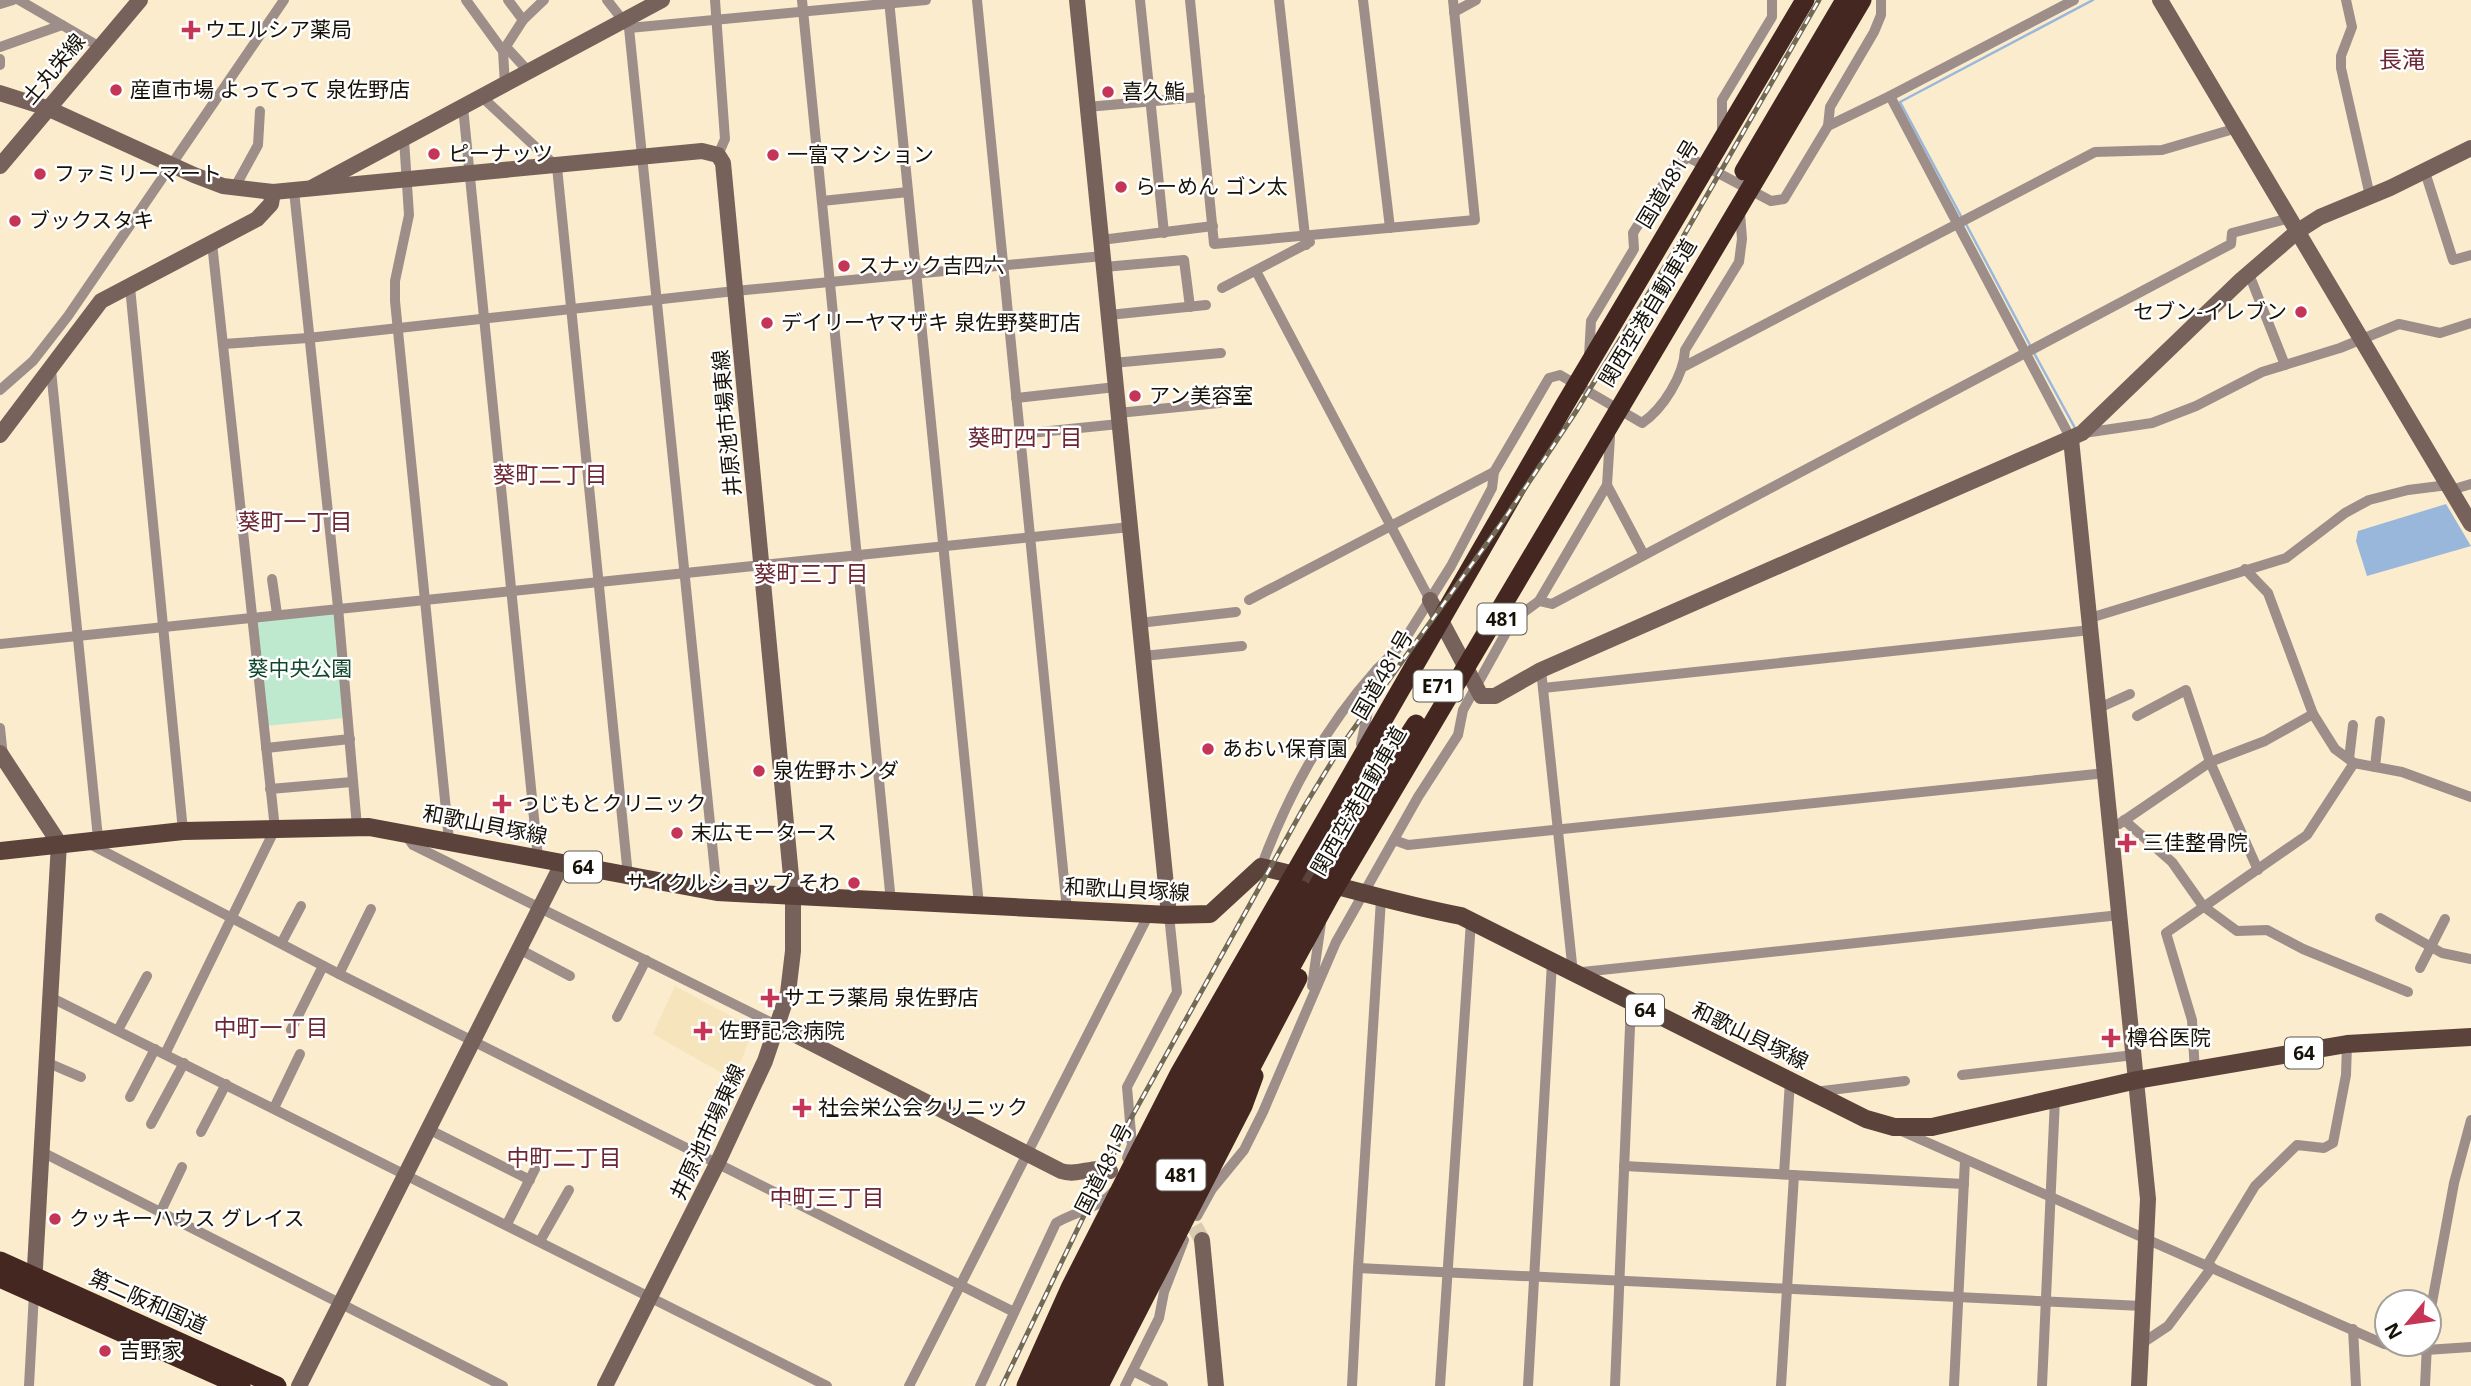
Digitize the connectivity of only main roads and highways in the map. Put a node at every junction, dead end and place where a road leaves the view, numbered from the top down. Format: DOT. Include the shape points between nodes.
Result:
graph roads {
  1 [pos="1805,0"];
  2 [pos="1845,0"];
  3 [pos="1863,0"];
  4 [pos="1868,0"];
  5 [pos="1372,807"];
  6 [pos="0,851"];
  7 [pos="1294,874"];
  8 [pos="1342,886"];
  9 [pos="1244,959"];
  10 [pos="1296,968"];
  11 [pos="2471,1037"];
  12 [pos="0,1261"];
  13 [pos="0,1278"];
  14 [pos="34,1285"];
  15 [pos="1108,1340"];
  16 [pos="1056,1341"];
  17 [pos="241,1386"];
  18 [pos="277,1386"];
  19 [pos="1026,1386"];
  20 [pos="1032,1386"];
  21 [pos="1042,1386"];
  22 [pos="1055,1386"];
  23 [pos="1073,1386"];
  24 [pos="1083,1386"];
  25 [pos="1089,1386"];
  26 [pos="1099,1386"];
  1 -- 7 [label="highway, 国道481号 / 481" via="1589,362"];
  2 -- 5 [label="highway, 関西空港自動車道 / E71, bridge" via="1406,739"];
  3 -- 5 [label="highway, 関西空港自動車道 / E71, bridge"];
  4 -- 8 [label="highway, 481" via="1740,213 1473,680"];
  5 -- 15 [label="highway, bridge" via="1348,888"];
  5 -- 16 [label="highway, bridge" via="1326,851 1266,946"];
  5 -- 22 [label="highway, 関西空港自動車道 / E71, bridge" via="1193,1110"];
  5 -- 23 [label="highway, 関西空港自動車道 / E71, bridge" via="1145,1232"];
  6 -- 7 [label="main road, 和歌山貝塚線 / 64" via="183,831 357,827 449,840 717,892 1169,915 1210,914 1261,867"];
  7 -- 8 [label="main road, 和歌山貝塚線 / 64"];
  7 -- 9 [label="highway, 国道481号 / 481"];
  8 -- 10 [label="highway, 481"];
  8 -- 11 [label="main road, 和歌山貝塚線 / 64" via="1461,916 1866,1119 1894,1127 1932,1127 2137,1080 2347,1044"];
  9 -- 19 [label="highway, 国道481号 / 481" via="1173,1084 1047,1334"];
  9 -- 21 [label="highway, 481" via="1198,1086"];
  10 -- 23 [label="highway, 481" via="1221,1100"];
  10 -- 26 [label="highway, 481" via="1242,1106"];
  12 -- 14 [label="highway, 第二阪和国道"];
  13 -- 14 [label="highway, 第二阪和国道"];
  14 -- 17 [label="highway, 第二阪和国道"];
  14 -- 18 [label="highway, 第二阪和国道"];
  15 -- 24 [label="highway"];
  15 -- 25 [label="highway"];
  16 -- 20 [label="highway"];
  16 -- 21 [label="highway"];
}
